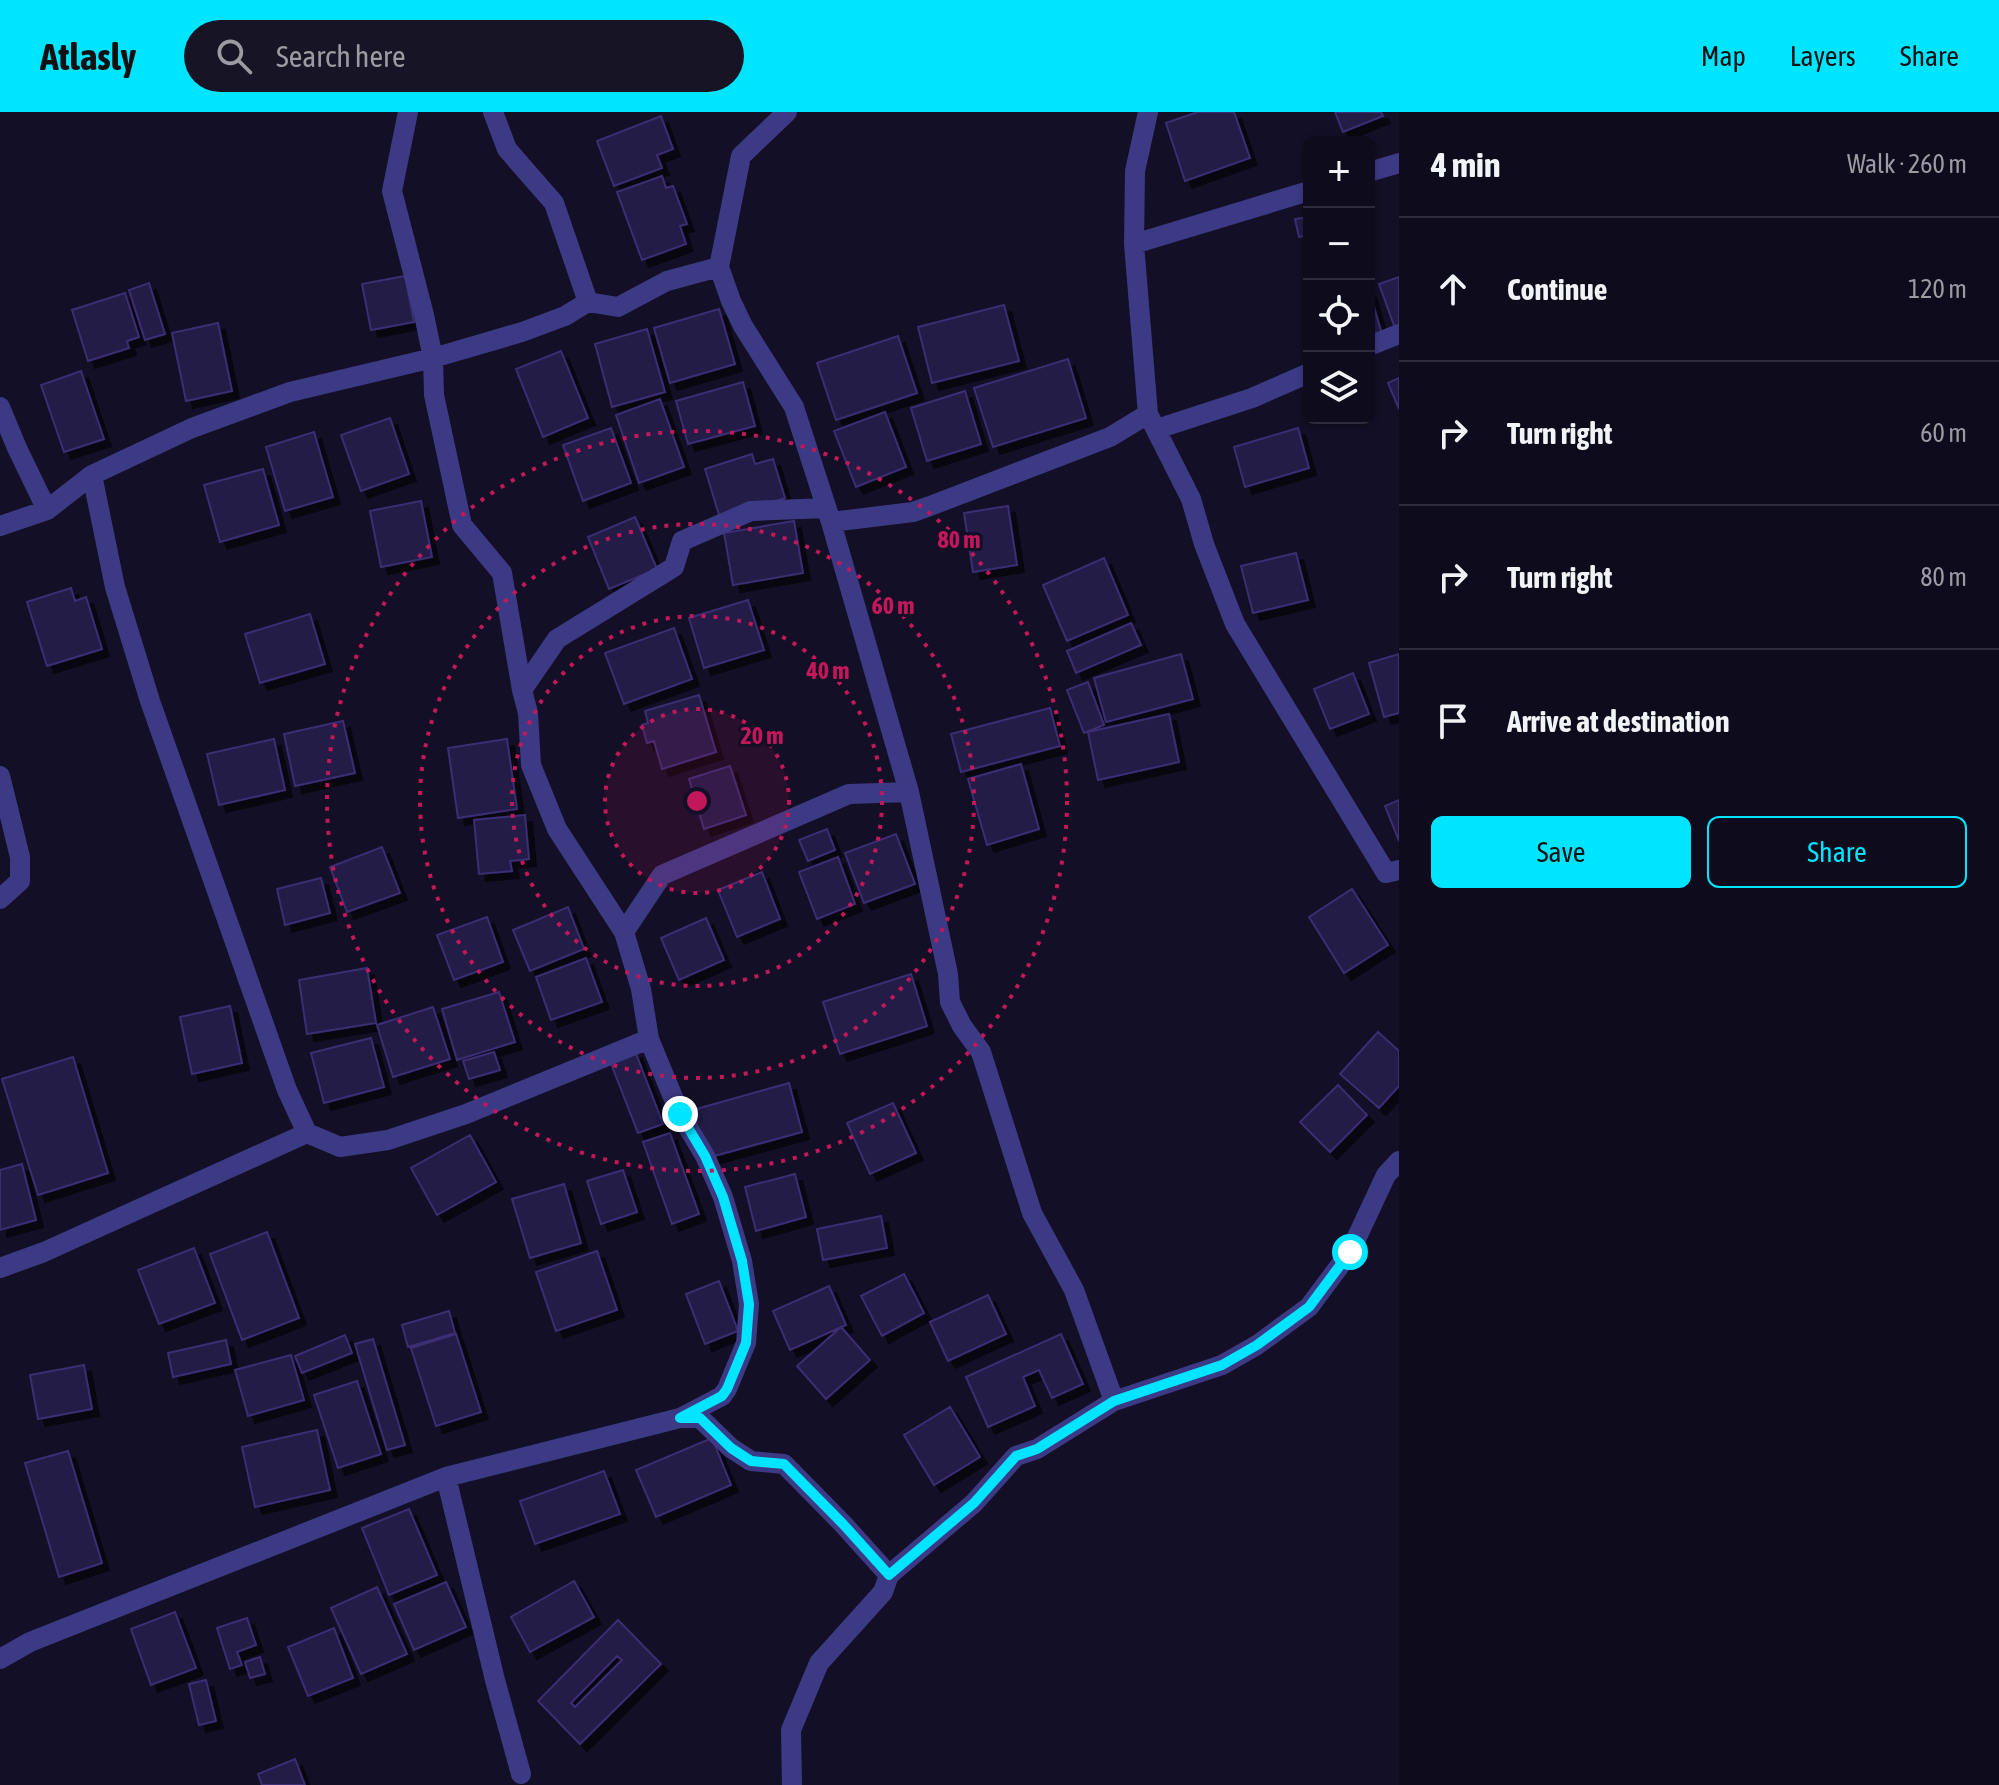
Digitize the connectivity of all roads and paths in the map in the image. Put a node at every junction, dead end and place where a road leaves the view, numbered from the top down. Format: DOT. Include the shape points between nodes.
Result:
graph roads {
  1 [pos="408,112"];
  2 [pos="493,112"];
  3 [pos="787,112"];
  4 [pos="1148,112"];
  5 [pos="1399,163"];
  6 [pos="1375,170"];
  7 [pos="1303,193"];
  8 [pos="1134,244"];
  9 [pos="719,267"];
  10 [pos="588,302"];
  11 [pos="1399,334"];
  12 [pos="1375,344"];
  13 [pos="433,358"];
  14 [pos="1303,376"];
  15 [pos="0,407"];
  16 [pos="1153,422"];
  17 [pos="92,475"];
  18 [pos="47,510"];
  19 [pos="828,515"];
  20 [pos="0,526"];
  21 [pos="522,690"];
  22 [pos="0,776"];
  23 [pos="909,792"];
  24 [pos="1399,870"];
  25 [pos="0,899"];
  26 [pos="624,932"];
  27 [pos="649,1039"];
  28 [pos="307,1133"];
  29 [pos="1399,1161"];
  30 [pos="0,1268"];
  31 [pos="1114,1401"];
  32 [pos="680,1418"];
  33 [pos="446,1477"];
  34 [pos="889,1575"];
  35 [pos="0,1659"];
  36 [pos="521,1774"];
  37 [pos="792,1785"];
  1 -- 13 [label="street" via="392,191"];
  2 -- 10 [label="street" via="507,149 554,203"];
  3 -- 9 [label="street" via="741,156"];
  4 -- 8 [label="street" via="1135,171"];
  5 -- 6 [label="street"];
  7 -- 8 [label="street"];
  8 -- 16 [label="street"];
  9 -- 10 [label="street" via="667,281 618,307"];
  9 -- 19 [label="street" via="743,326 794,407"];
  10 -- 13 [label="street" via="522,332"];
  11 -- 12 [label="street"];
  13 -- 17 [label="street" via="290,392 192,428"];
  13 -- 21 [label="street" via="434,395 462,525 502,573"];
  14 -- 16 [label="street" via="1252,398"];
  15 -- 18 [label="street"];
  16 -- 19 [label="street" via="913,512"];
  16 -- 24 [label="street" via="1191,499 1235,624 1386,873"];
  17 -- 18 [label="street"];
  17 -- 28 [label="street" via="115,587 150,701 287,1090"];
  18 -- 20 [label="street"];
  19 -- 21 [label="street" via="751,511 682,541 674,567 557,639"];
  19 -- 23 [label="street"];
  21 -- 26 [label="street" via="531,765 557,829"];
  22 -- 25 [label="street" via="20,857 20,881"];
  23 -- 26 [label="street" via="849,794 662,875"];
  23 -- 31 [label="street" via="950,1002 981,1052 1032,1213 1074,1290"];
  26 -- 27 [label="street"];
  27 -- 28 [label="street" via="388,1140 340,1147"];
  27 -- 32 [label="street" via="723,1197 749,1304 746,1343 727,1389"];
  28 -- 30 [label="street"];
  29 -- 31 [label="street" via="1386,1175 1350,1252 1309,1307 1222,1365"];
  31 -- 34 [label="street" via="1037,1449 1016,1456 974,1503"];
  32 -- 33 [label="street"];
  32 -- 34 [label="street" via="700,1418 751,1461 784,1464"];
  33 -- 35 [label="street" via="30,1642"];
  33 -- 36 [label="street"];
  34 -- 37 [label="street" via="883,1592 819,1663 791,1730"];
}
